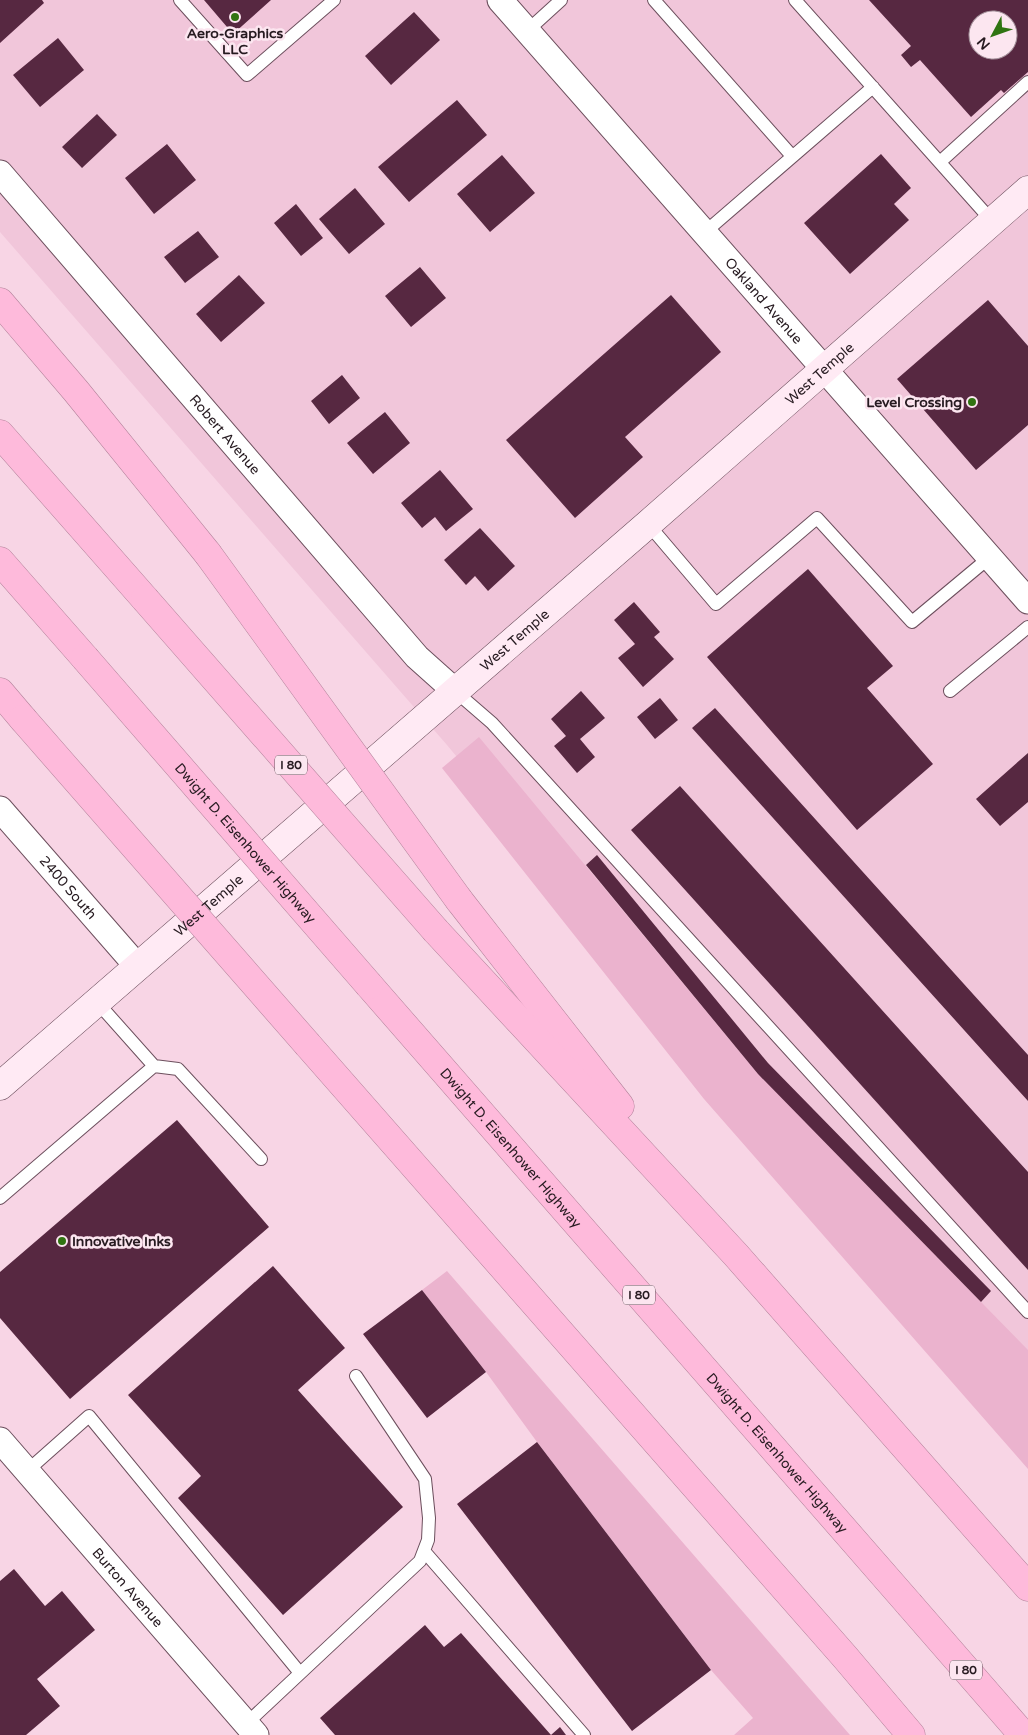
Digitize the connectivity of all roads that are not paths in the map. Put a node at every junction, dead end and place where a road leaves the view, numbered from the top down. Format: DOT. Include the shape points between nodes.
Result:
graph roads {
  1 [pos="180,0"];
  2 [pos="334,0"];
  3 [pos="500,0"];
  4 [pos="561,0"];
  5 [pos="654,0"];
  6 [pos="796,0"];
  7 [pos="527,31"];
  8 [pos="1028,82"];
  9 [pos="873,87"];
  10 [pos="792,156"];
  11 [pos="940,162"];
  12 [pos="0,172"];
  13 [pos="1028,190"];
  14 [pos="992,221"];
  15 [pos="704,233"];
  16 [pos="0,302"];
  17 [pos="824,368"];
  18 [pos="0,434"];
  19 [pos="648,524"];
  20 [pos="990,558"];
  21 [pos="0,560"];
  22 [pos="1028,600"];
  23 [pos="1028,626"];
  24 [pos="950,690"];
  25 [pos="455,691"];
  26 [pos="0,692"];
  27 [pos="0,809"];
  28 [pos="137,966"];
  29 [pos="96,1002"];
  30 [pos="154,1066"];
  31 [pos="0,1086"];
  32 [pos="260,1159"];
  33 [pos="0,1198"];
  34 [pos="736,1255"];
  35 [pos="1028,1312"];
  36 [pos="356,1376"];
  37 [pos="0,1440"];
  38 [pos="27,1471"];
  39 [pos="424,1551"];
  40 [pos="1028,1587"];
  41 [pos="300,1674"];
  42 [pos="251,1730"];
  43 [pos="584,1735"];
  44 [pos="911,1735"];
  45 [pos="1023,1735"];
  1 -- 2 [label="lane" via="247,74"];
  3 -- 7 [label="street, Oakland Avenue"];
  4 -- 7 [label="lane"];
  5 -- 10 [label="lane"];
  6 -- 9 [label="lane"];
  7 -- 15 [label="street, Oakland Avenue"];
  8 -- 11 [label="lane"];
  9 -- 10 [label="lane"];
  9 -- 11 [label="lane"];
  10 -- 15 [label="lane"];
  11 -- 14 [label="lane"];
  12 -- 25 [label="street, Robert Avenue" via="417,657"];
  13 -- 14 [label="street, West Temple"];
  14 -- 17 [label="street, West Temple"];
  15 -- 17 [label="street, Oakland Avenue"];
  16 -- 34 [label="highway, bridge" via="208,554 460,900"];
  17 -- 19 [label="street, West Temple"];
  17 -- 20 [label="street, Oakland Avenue"];
  18 -- 34 [label="highway, I 80, bridge" via="436,932"];
  19 -- 20 [label="lane" via="716,604 817,518 912,622"];
  19 -- 25 [label="street, West Temple"];
  20 -- 22 [label="street, Oakland Avenue"];
  21 -- 45 [label="highway, Dwight D. Eisenhower Highway / I 80, bridge"];
  23 -- 24 [label="lane"];
  25 -- 28 [label="street, West Temple"];
  25 -- 35 [label="lane" via="492,723"];
  26 -- 44 [label="highway, bridge"];
  27 -- 28 [label="street, 2400 South"];
  28 -- 29 [label="street, West Temple"];
  29 -- 30 [label="lane"];
  29 -- 31 [label="street, West Temple"];
  30 -- 32 [label="lane" via="178,1069"];
  30 -- 33 [label="lane"];
  34 -- 40 [label="highway, I 80"];
  36 -- 39 [label="lane" via="425,1479 429,1518"];
  37 -- 38 [label="street, Burton Avenue"];
  38 -- 41 [label="lane" via="89,1416"];
  38 -- 42 [label="street, Burton Avenue"];
  39 -- 41 [label="lane" via="420,1561"];
  39 -- 43 [label="lane"];
  41 -- 42 [label="lane"];
}
